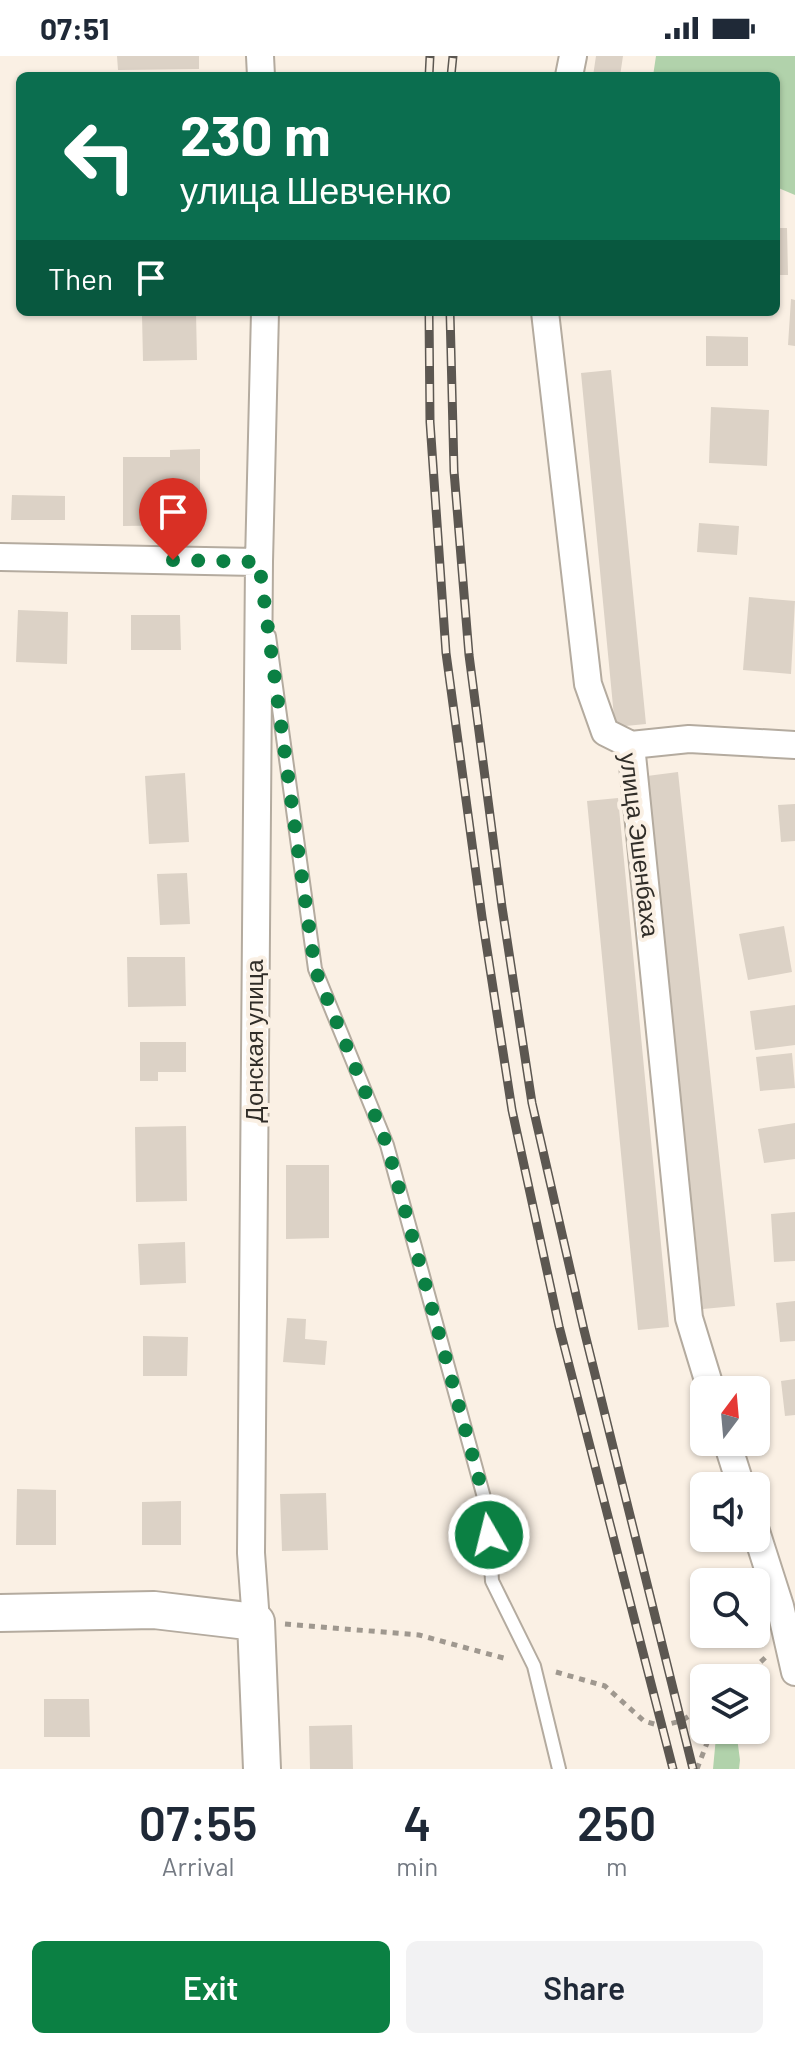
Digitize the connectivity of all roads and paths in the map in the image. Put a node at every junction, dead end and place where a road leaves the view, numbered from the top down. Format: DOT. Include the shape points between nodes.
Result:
graph roads {
  1 [pos="265,316"];
  2 [pos="545,316"];
  3 [pos="0,557"];
  4 [pos="259,562"];
  5 [pos="631,745"];
  6 [pos="795,745"];
  7 [pos="707,1376"];
  8 [pos="765,1552"];
  9 [pos="788,1605"];
  10 [pos="0,1613"];
  11 [pos="256,1622"];
  12 [pos="534,1666"];
  13 [pos="795,1672"];
  14 [pos="690,1716"];
  15 [pos="707,1744"];
  16 [pos="262,1769"];
  17 [pos="559,1769"];
  18 [pos="697,1769"];
  1 -- 4 [label="street, Донская улица"];
  2 -- 5 [label="street, улица Эшенбаха" via="588,684 605,732"];
  3 -- 4 [label="street"];
  4 -- 11 [label="street, Донская улица" via="251,1537"];
  4 -- 12 [label="lane" via="315,969 387,1145 488,1512 492,1581"];
  5 -- 6 [label="street" via="689,739"];
  5 -- 7 [label="street, улица Эшенбаха" via="689,1318"];
  8 -- 9 [label="street"];
  9 -- 13 [label="street"];
  10 -- 11 [label="street" via="154,1610"];
  11 -- 12 [label="path" via="419,1635"];
  11 -- 16 [label="street, Донская улица"];
  12 -- 14 [label="path" via="605,1686 644,1721 661,1726"];
  12 -- 17 [label="lane"];
  15 -- 18 [label="path"];
}
